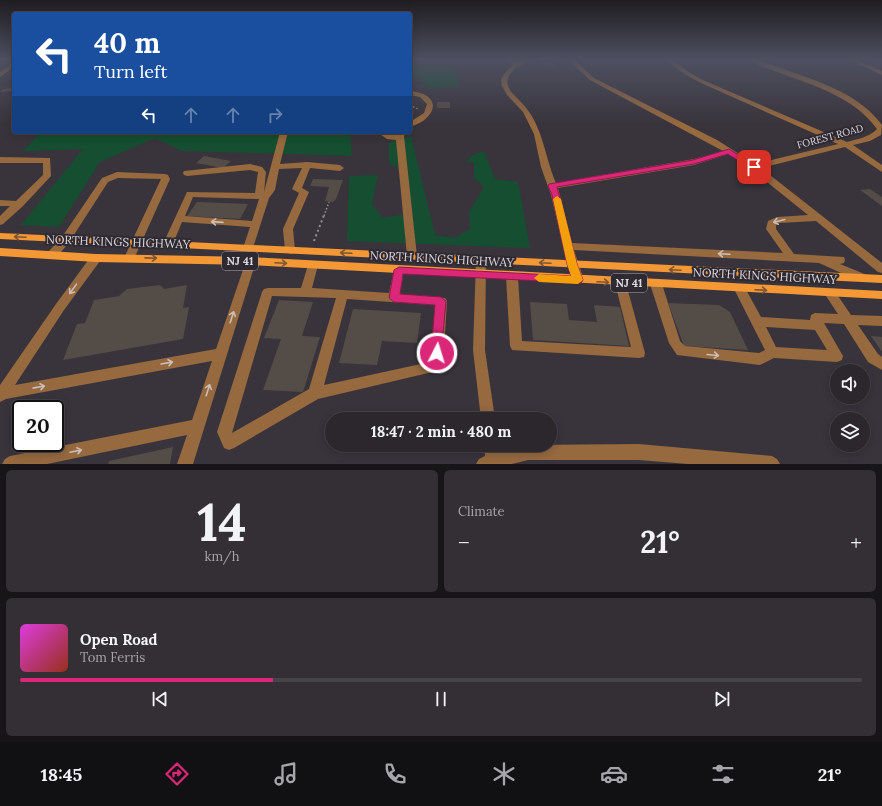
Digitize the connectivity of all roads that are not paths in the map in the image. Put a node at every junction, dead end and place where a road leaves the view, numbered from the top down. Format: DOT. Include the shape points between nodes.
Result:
graph roads {
  1 [pos="504,81"];
  2 [pos="595,81"];
  3 [pos="700,81"];
  4 [pos="804,81"];
  5 [pos="412,94"];
  6 [pos="412,124"];
  7 [pos="283,134"];
  8 [pos="385,134"];
  9 [pos="401,135"];
  10 [pos="846,144"];
  11 [pos="729,152"];
  12 [pos="0,160"];
  13 [pos="307,165"];
  14 [pos="275,167"];
  15 [pos="754,167"];
  16 [pos="340,168"];
  17 [pos="882,169"];
  18 [pos="188,173"];
  19 [pos="552,186"];
  20 [pos="262,196"];
  21 [pos="0,203"];
  22 [pos="20,204"];
  23 [pos="818,218"];
  24 [pos="179,219"];
  25 [pos="0,222"];
  26 [pos="256,224"];
  27 [pos="0,236"];
  28 [pos="66,239"];
  29 [pos="137,242"];
  30 [pos="168,244"];
  31 [pos="568,246"];
  32 [pos="248,248"];
  33 [pos="290,250"];
  34 [pos="0,252"];
  35 [pos="53,254"];
  36 [pos="412,256"];
  37 [pos="791,257"];
  38 [pos="96,258"];
  39 [pos="128,258"];
  40 [pos="818,259"];
  41 [pos="480,260"];
  42 [pos="840,260"];
  43 [pos="251,261"];
  44 [pos="572,264"];
  45 [pos="313,265"];
  46 [pos="882,269"];
  47 [pos="399,270"];
  48 [pos="480,275"];
  49 [pos="512,277"];
  50 [pos="865,278"];
  51 [pos="882,279"];
  52 [pos="578,280"];
  53 [pos="621,283"];
  54 [pos="656,284"];
  55 [pos="740,289"];
  56 [pos="305,292"];
  57 [pos="830,293"];
  58 [pos="343,294"];
  59 [pos="882,295"];
  60 [pos="394,298"];
  61 [pos="849,319"];
  62 [pos="882,321"];
  63 [pos="757,322"];
  64 [pos="819,326"];
  65 [pos="772,352"];
  66 [pos="220,354"];
  67 [pos="882,364"];
  68 [pos="315,393"];
  69 [pos="0,395"];
  70 [pos="487,412"];
  71 [pos="197,426"];
  72 [pos="491,452"];
  73 [pos="490,463"];
  74 [pos="10,464"];
  75 [pos="184,464"];
  76 [pos="772,464"];
  1 -- 19 [label="street" via="505,86 533,122"];
  2 -- 11 [label="street"];
  3 -- 10 [label="street"];
  4 -- 10 [label="street, FOREST ROAD" via="845,98 869,113 881,129 878,133"];
  5 -- 6 [label="street" via="428,98 431,108 428,114"];
  7 -- 14 [label="street"];
  8 -- 9 [label="street" via="390,137"];
  9 -- 36 [label="street"];
  10 -- 15 [label="street, FOREST ROAD"];
  10 -- 17 [label="street"];
  11 -- 15 [label="street"];
  11 -- 19 [label="street" via="694,162"];
  12 -- 22 [label="street" via="47,160 47,176"];
  13 -- 14 [label="street"];
  13 -- 16 [label="street"];
  13 -- 33 [label="street" via="297,189 304,192 288,229"];
  14 -- 20 [label="street" via="270,190"];
  15 -- 23 [label="street"];
  18 -- 20 [label="street" via="250,167 259,169 262,172"];
  19 -- 31 [label="street"];
  20 -- 24 [label="street" via="190,194"];
  20 -- 26 [label="street"];
  21 -- 22 [label="street"];
  22 -- 25 [label="street"];
  23 -- 37 [label="street, one-way" via="777,220 771,224 771,229"];
  23 -- 46 [label="street"];
  26 -- 24 [label="street, one-way"];
  24 -- 30 [label="street"];
  26 -- 32 [label="street"];
  28 -- 27 [label="main road, NORTH KINGS HIGHWAY / NJ 41, one-way"];
  28 -- 29 [label="main road, NORTH KINGS HIGHWAY / NJ 41"];
  28 -- 29 [label="street" via="105,180 111,176 165,177"];
  28 -- 35 [label="street"];
  29 -- 30 [label="main road, NORTH KINGS HIGHWAY / NJ 41"];
  29 -- 39 [label="street"];
  30 -- 32 [label="main road, NORTH KINGS HIGHWAY / NJ 41"];
  37 -- 31 [label="street, one-way"];
  31 -- 44 [label="street"];
  32 -- 33 [label="main road, NORTH KINGS HIGHWAY / NJ 41"];
  36 -- 33 [label="main road, NORTH KINGS HIGHWAY / NJ 41, one-way"];
  34 -- 35 [label="main road, NORTH KINGS HIGHWAY / NJ 41"];
  35 -- 38 [label="main road, NORTH KINGS HIGHWAY / NJ 41"];
  36 -- 41 [label="main road, NORTH KINGS HIGHWAY / NJ 41"];
  37 -- 40 [label="street"];
  38 -- 39 [label="main road, NORTH KINGS HIGHWAY / NJ 41"];
  38 -- 69 [label="street, one-way"];
  39 -- 43 [label="main road, NORTH KINGS HIGHWAY / NJ 41, one-way"];
  40 -- 42 [label="street"];
  40 -- 50 [label="street"];
  44 -- 41 [label="main road, NORTH KINGS HIGHWAY / NJ 41, one-way"];
  41 -- 48 [label="street"];
  43 -- 45 [label="main road, NORTH KINGS HIGHWAY / NJ 41, one-way"];
  66 -- 43 [label="street, one-way"];
  50 -- 44 [label="main road, NORTH KINGS HIGHWAY / NJ 41, one-way"];
  44 -- 52 [label="street"];
  45 -- 47 [label="main road, NORTH KINGS HIGHWAY / NJ 41"];
  45 -- 56 [label="street"];
  47 -- 48 [label="main road, NORTH KINGS HIGHWAY / NJ 41"];
  47 -- 60 [label="street"];
  48 -- 49 [label="main road, NORTH KINGS HIGHWAY / NJ 41"];
  48 -- 70 [label="street" via="479,350"];
  49 -- 52 [label="main road, NORTH KINGS HIGHWAY / NJ 41"];
  49 -- 53 [label="street" via="516,346 639,352"];
  50 -- 51 [label="main road, NORTH KINGS HIGHWAY / NJ 41"];
  52 -- 53 [label="main road, NORTH KINGS HIGHWAY / NJ 41, one-way"];
  53 -- 54 [label="main road, NORTH KINGS HIGHWAY / NJ 41"];
  54 -- 55 [label="main road, NORTH KINGS HIGHWAY / NJ 41"];
  54 -- 65 [label="street, one-way" via="675,343 681,351 760,359"];
  55 -- 57 [label="main road, NORTH KINGS HIGHWAY / NJ 41, one-way"];
  55 -- 63 [label="street"];
  56 -- 58 [label="street"];
  56 -- 68 [label="street" via="268,292 224,432 229,443"];
  57 -- 59 [label="main road, NORTH KINGS HIGHWAY / NJ 41"];
  57 -- 61 [label="street"];
  58 -- 60 [label="street"];
  58 -- 68 [label="street"];
  60 -- 68 [label="street" via="441,301 436,366"];
  61 -- 62 [label="street"];
  61 -- 64 [label="street" via="815,318"];
  61 -- 67 [label="street" via="873,358"];
  63 -- 64 [label="street"];
  63 -- 65 [label="street"];
  64 -- 65 [label="street" via="837,356"];
  69 -- 66 [label="street, one-way"];
  71 -- 66 [label="street, one-way"];
  74 -- 71 [label="street, one-way"];
  71 -- 75 [label="street"];
  72 -- 73 [label="street"];
  73 -- 76 [label="street" via="528,452 639,452"];
}
